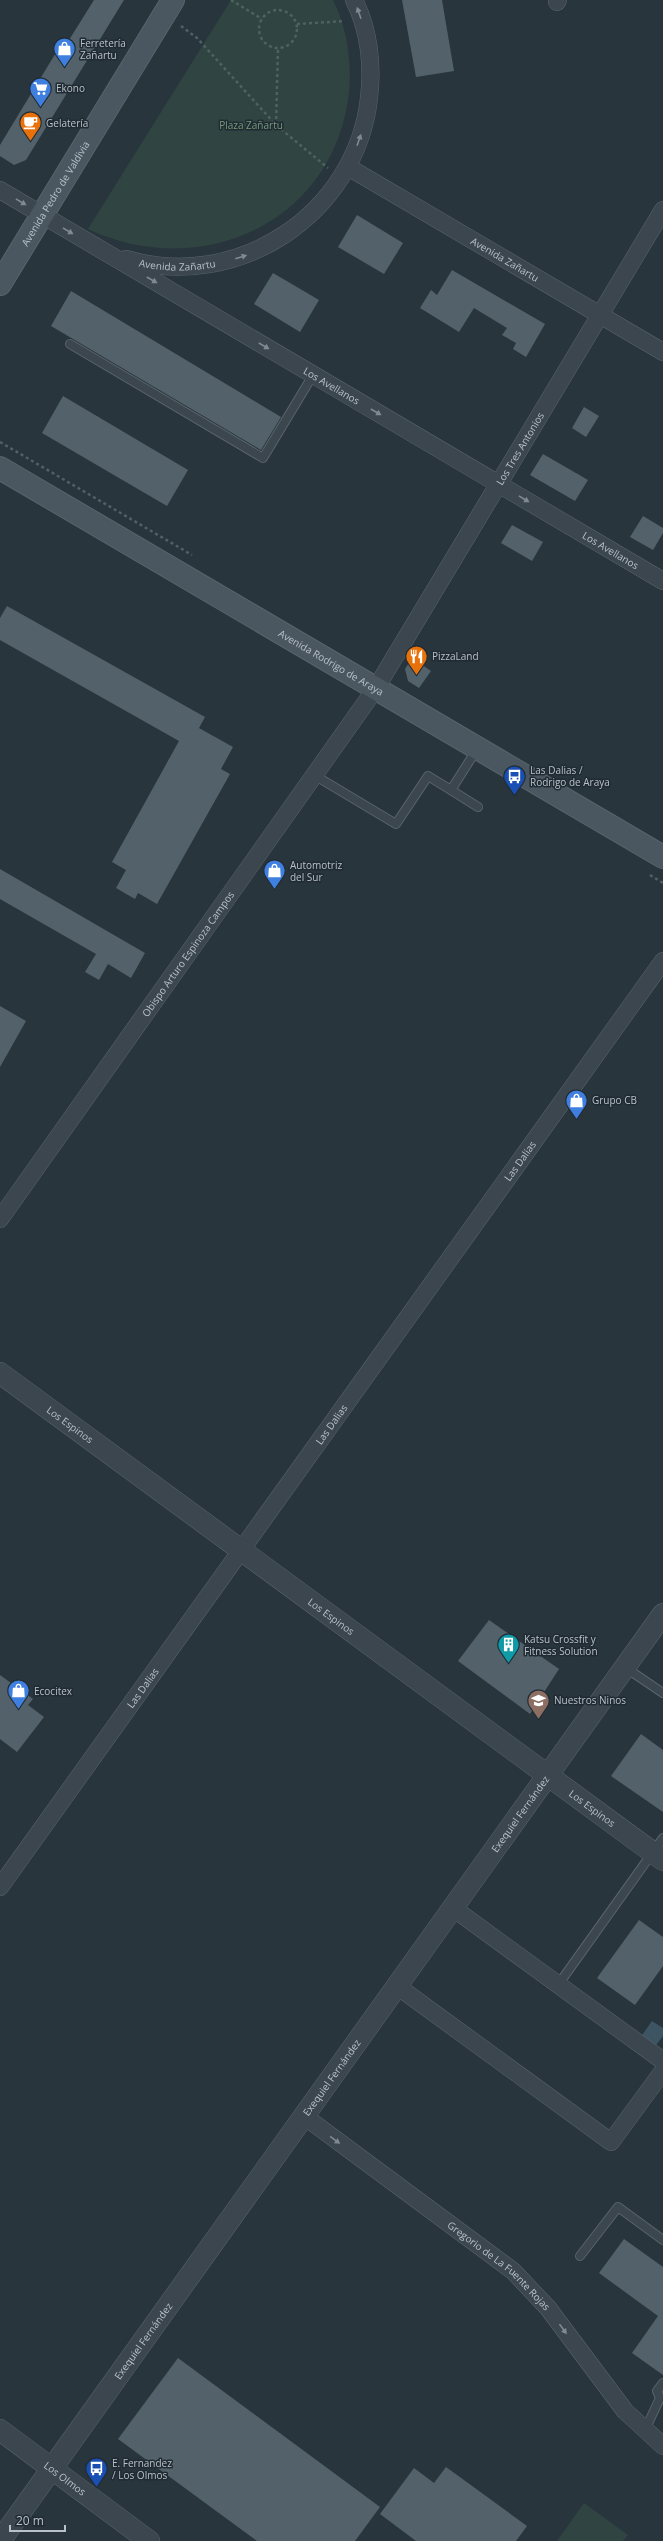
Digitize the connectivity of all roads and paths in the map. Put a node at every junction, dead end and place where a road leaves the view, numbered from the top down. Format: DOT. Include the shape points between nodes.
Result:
graph roads {
  1 [pos="173,0"];
  2 [pos="231,0"];
  3 [pos="354,0"];
  4 [pos="262,19"];
  5 [pos="362,20"];
  6 [pos="297,24"];
  7 [pos="197,38"];
  8 [pos="278,48"];
  9 [pos="276,126"];
  10 [pos="344,173"];
  11 [pos="0,190"];
  12 [pos="663,210"];
  13 [pos="42,215"];
  14 [pos="94,246"];
  15 [pos="0,284"];
  16 [pos="600,315"];
  17 [pos="70,344"];
  18 [pos="663,352"];
  19 [pos="313,375"];
  20 [pos="0,468"];
  21 [pos="498,484"];
  22 [pos="663,581"];
  23 [pos="376,688"];
  24 [pos="477,748"];
  25 [pos="314,775"];
  26 [pos="451,790"];
  27 [pos="478,807"];
  28 [pos="663,857"];
  29 [pos="663,961"];
  30 [pos="0,1219"];
  31 [pos="0,1373"];
  32 [pos="241,1550"];
  33 [pos="663,1614"];
  34 [pos="625,1667"];
  35 [pos="663,1693"];
  36 [pos="548,1775"];
  37 [pos="660,1850"];
  38 [pos="0,1887"];
  39 [pos="453,1908"];
  40 [pos="558,1985"];
  41 [pos="397,1986"];
  42 [pos="663,2061"];
  43 [pos="663,2071"];
  44 [pos="304,2116"];
  45 [pos="663,2240"];
  46 [pos="580,2256"];
  47 [pos="663,2383"];
  48 [pos="0,2430"];
  49 [pos="645,2431"];
  50 [pos="663,2446"];
  51 [pos="52,2469"];
  52 [pos="0,2541"];
  53 [pos="149,2541"];
  1 -- 13 [label="main road, Avenida Pedro de Valdivia"];
  2 -- 4 [label="path"];
  5 -- 3 [label="street, Avenida Zañartu, one-way"];
  4 -- 6 [label="path" via="272,11 278,10 290,14"];
  4 -- 8 [label="path" via="259,31 261,37 270,46"];
  5 -- 6 [label="path"];
  10 -- 5 [label="street, Avenida Zañartu, one-way" via="363,129 370,88 370,60"];
  6 -- 8 [label="path" via="292,42"];
  7 -- 9 [label="path"];
  8 -- 9 [label="path"];
  9 -- 10 [label="path"];
  14 -- 10 [label="street, Avenida Zañartu, one-way" via="119,257 158,266 198,266 231,260 262,248 296,228 316,210"];
  10 -- 16 [label="street, Avenida Zañartu"];
  11 -- 13 [label="street, Los Avellanos, one-way"];
  12 -- 16 [label="street, Los Tres Antonios"];
  13 -- 14 [label="street, Los Avellanos, one-way"];
  13 -- 15 [label="main road, Avenida Pedro de Valdivia"];
  14 -- 19 [label="street, Los Avellanos, one-way"];
  16 -- 18 [label="street, Avenida Zañartu"];
  16 -- 21 [label="street, Los Tres Antonios"];
  17 -- 19 [label="lane" via="263,458"];
  19 -- 21 [label="street, Los Avellanos, one-way"];
  20 -- 23 [label="main road, Avenida Rodrigo de Araya"];
  21 -- 22 [label="street, Los Avellanos, one-way"];
  21 -- 23 [label="street, Los Tres Antonios"];
  23 -- 24 [label="main road, Avenida Rodrigo de Araya"];
  23 -- 25 [label="street, Obispo Arturo Espinoza Campos"];
  24 -- 26 [label="lane"];
  24 -- 28 [label="main road, Avenida Rodrigo de Araya"];
  25 -- 26 [label="lane" via="396,824 428,776"];
  25 -- 30 [label="street, Obispo Arturo Espinoza Campos"];
  26 -- 27 [label="lane"];
  29 -- 32 [label="street, Las Dalias"];
  31 -- 32 [label="street, Los Espinos"];
  32 -- 36 [label="street, Los Espinos"];
  32 -- 38 [label="street, Las Dalias"];
  33 -- 34 [label="street, Exequiel Fernández"];
  34 -- 35 [label="lane"];
  34 -- 36 [label="street, Exequiel Fernández"];
  36 -- 37 [label="street, Los Espinos"];
  36 -- 39 [label="street, Exequiel Fernández"];
  37 -- 40 [label="lane"];
  39 -- 40 [label="street"];
  39 -- 41 [label="street, Exequiel Fernández"];
  40 -- 42 [label="street"];
  41 -- 43 [label="street" via="611,2142"];
  41 -- 44 [label="street, Exequiel Fernández"];
  44 -- 49 [label="street, Gregorio de La Fuente Rojas, one-way" via="513,2271 537,2295 609,2392"];
  44 -- 51 [label="street, Exequiel Fernández"];
  45 -- 46 [label="lane" via="618,2207"];
  47 -- 49 [label="lane" via="657,2391 660,2398"];
  48 -- 51 [label="street, Los Olmos"];
  49 -- 50 [label="street, Gregorio de La Fuente Rojas"];
  51 -- 52 [label="street, Exequiel Fernández"];
  51 -- 53 [label="street, Los Olmos"];
}
